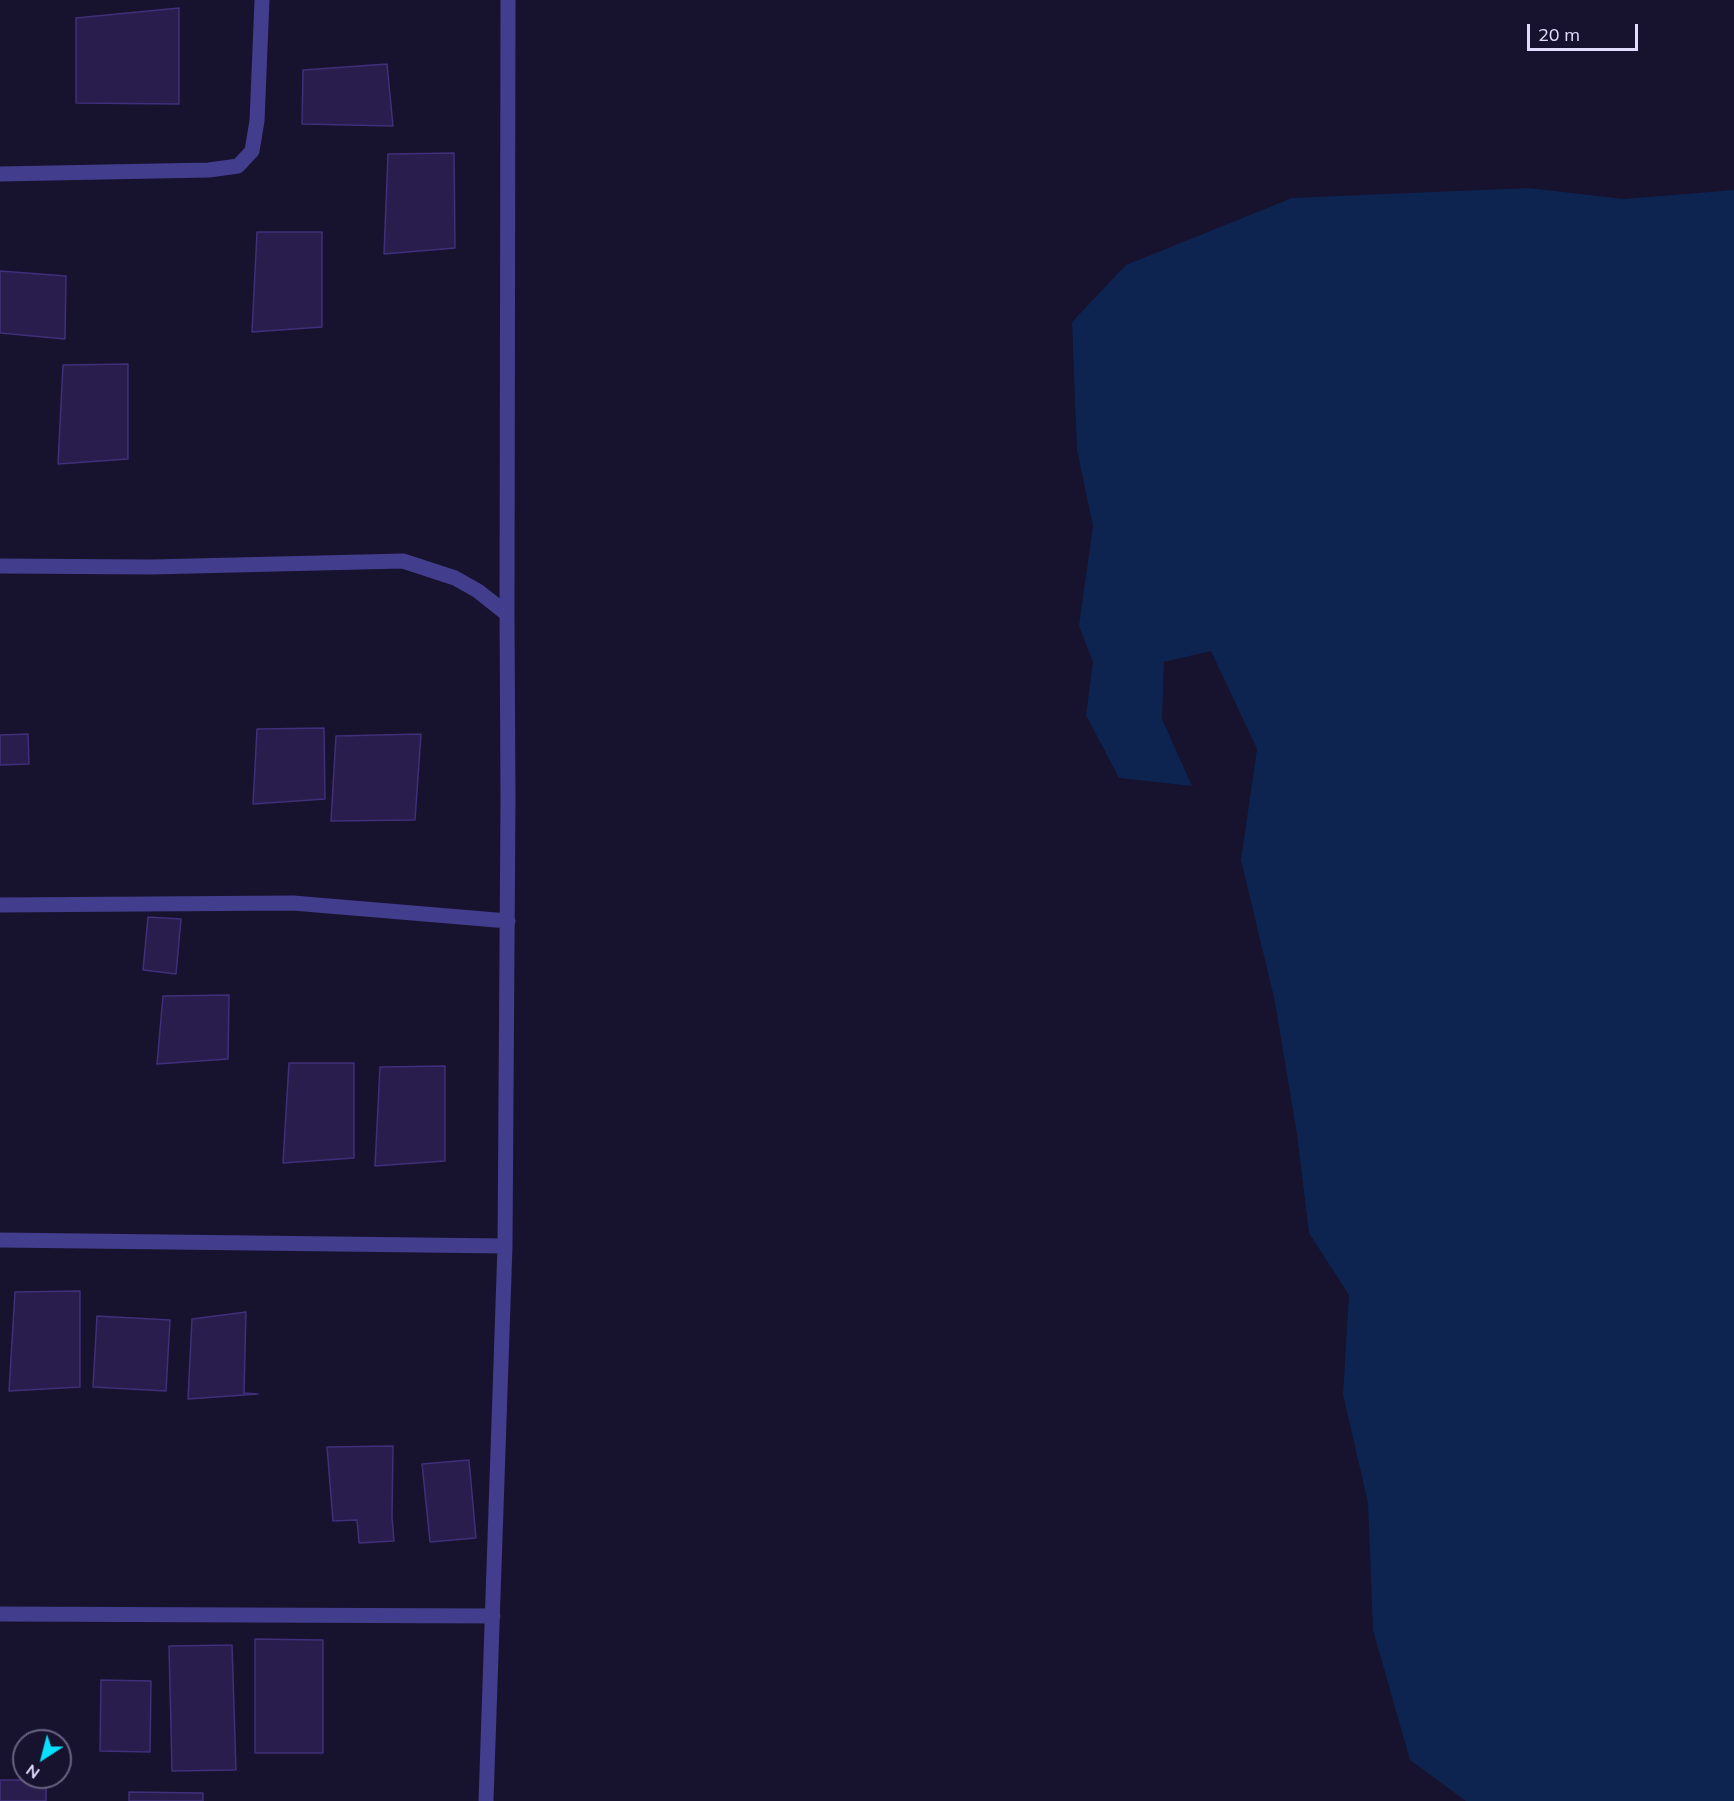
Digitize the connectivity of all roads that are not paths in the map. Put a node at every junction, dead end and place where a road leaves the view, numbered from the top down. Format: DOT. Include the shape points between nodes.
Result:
graph roads {
  1 [pos="262,0"];
  2 [pos="508,0"];
  3 [pos="0,174"];
  4 [pos="0,566"];
  5 [pos="507,614"];
  6 [pos="0,905"];
  7 [pos="507,921"];
  8 [pos="0,1240"];
  9 [pos="505,1246"];
  10 [pos="0,1614"];
  11 [pos="493,1616"];
  12 [pos="486,1801"];
  1 -- 3 [label="street" via="252,151 238,166 209,170"];
  2 -- 5 [label="street"];
  4 -- 5 [label="street" via="403,561 456,578"];
  5 -- 7 [label="street"];
  6 -- 7 [label="street" via="293,903"];
  7 -- 9 [label="street"];
  8 -- 9 [label="street"];
  9 -- 11 [label="street"];
  10 -- 11 [label="street"];
  11 -- 12 [label="street"];
}
